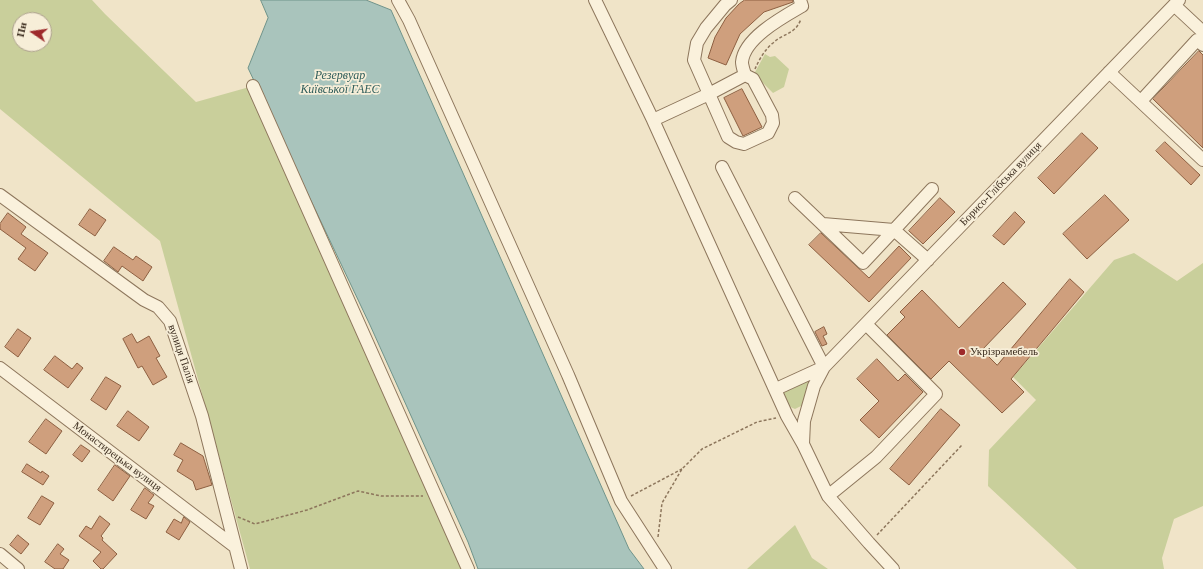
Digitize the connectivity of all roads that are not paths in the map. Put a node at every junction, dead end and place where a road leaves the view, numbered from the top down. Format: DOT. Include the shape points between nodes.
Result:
graph roads {
  1 [pos="398,0"];
  2 [pos="595,0"];
  3 [pos="731,0"];
  4 [pos="1176,2"];
  5 [pos="801,3"];
  6 [pos="1203,32"];
  7 [pos="1203,45"];
  8 [pos="1109,72"];
  9 [pos="749,76"];
  10 [pos="253,86"];
  11 [pos="709,94"];
  12 [pos="1140,101"];
  13 [pos="653,120"];
  14 [pos="1203,160"];
  15 [pos="722,167"];
  16 [pos="932,189"];
  17 [pos="0,195"];
  18 [pos="795,198"];
  19 [pos="823,224"];
  20 [pos="894,230"];
  21 [pos="928,260"];
  22 [pos="866,324"];
  23 [pos="824,367"];
  24 [pos="0,368"];
  25 [pos="776,389"];
  26 [pos="803,444"];
  27 [pos="828,496"];
  28 [pos="234,546"];
  29 [pos="0,554"];
  30 [pos="18,569"];
  31 [pos="241,569"];
  32 [pos="468,569"];
  33 [pos="665,569"];
  34 [pos="893,569"];
  1 -- 33 [label="street" via="564,368 621,501"];
  2 -- 13 [label="street"];
  3 -- 11 [label="street" via="706,28 697,43 694,60"];
  4 -- 6 [label="street"];
  4 -- 8 [label="street, Борисо-Глібська вулиця"];
  5 -- 9 [label="street" via="766,29 747,48 742,62"];
  7 -- 12 [label="street" via="1197,40"];
  8 -- 12 [label="street"];
  8 -- 21 [label="street, Борисо-Глібська вулиця"];
  9 -- 11 [label="street"];
  9 -- 11 [label="street" via="772,115 773,123 768,133 744,144 728,137"];
  10 -- 32 [label="street"];
  11 -- 13 [label="street"];
  12 -- 14 [label="street"];
  13 -- 25 [label="street"];
  15 -- 23 [label="street"];
  16 -- 20 [label="street"];
  17 -- 28 [label="street, вулиця Палія" via="144,300 158,307 170,321 202,416"];
  18 -- 19 [label="street"];
  19 -- 20 [label="street"];
  19 -- 20 [label="street" via="863,263"];
  20 -- 21 [label="street"];
  21 -- 22 [label="street, Борисо-Глібська вулиця"];
  22 -- 23 [label="street, Борисо-Глібська вулиця"];
  22 -- 27 [label="street" via="936,394 876,457"];
  23 -- 25 [label="street, Борисо-Глібська вулиця"];
  23 -- 26 [label="street, Борисо-Глібська вулиця" via="814,386 804,421"];
  24 -- 28 [label="street, Монастирецька вулиця"];
  25 -- 26 [label="street" via="787,416"];
  26 -- 27 [label="street, Борисо-Глібська вулиця"];
  27 -- 34 [label="street, Борисо-Глібська вулиця"];
  28 -- 31 [label="street, вулиця Палія"];
  29 -- 30 [label="street"];
}
